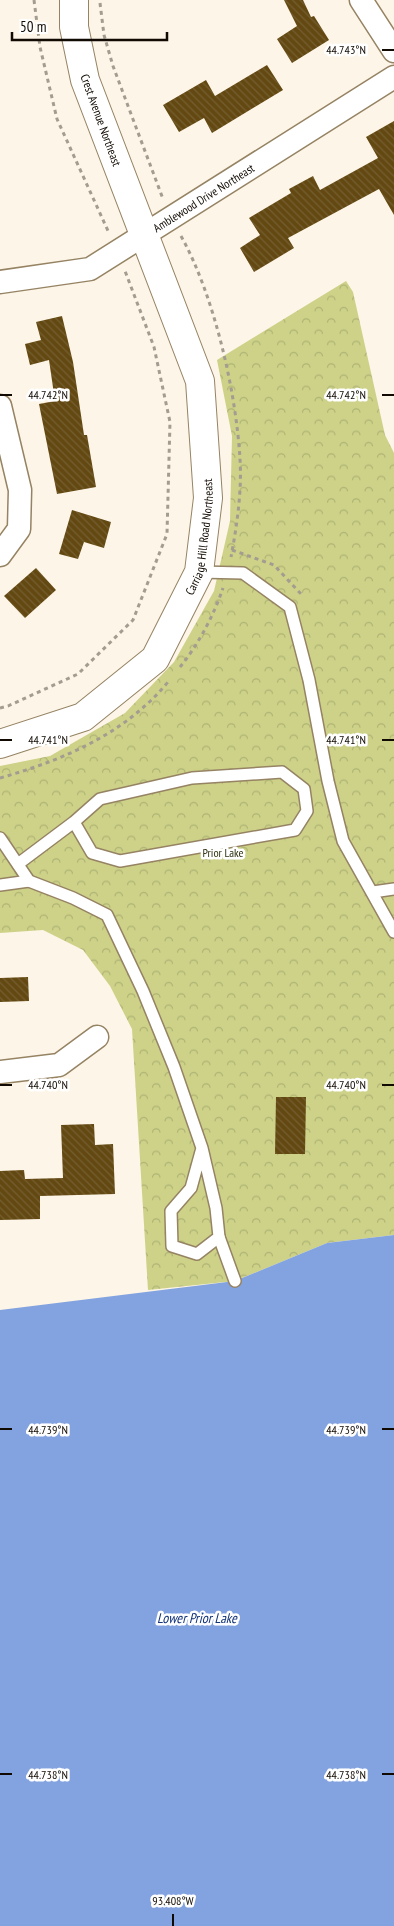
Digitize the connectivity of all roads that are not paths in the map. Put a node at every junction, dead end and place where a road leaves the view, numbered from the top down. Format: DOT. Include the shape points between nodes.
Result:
graph roads {
  1 [pos="74,0"];
  2 [pos="361,0"];
  3 [pos="394,51"];
  4 [pos="394,77"];
  5 [pos="144,236"];
  6 [pos="0,282"];
  7 [pos="0,406"];
  8 [pos="0,555"];
  9 [pos="200,572"];
  10 [pos="0,744"];
  11 [pos="74,822"];
  12 [pos="0,838"];
  13 [pos="18,864"];
  14 [pos="29,881"];
  15 [pos="0,885"];
  16 [pos="394,889"];
  17 [pos="373,892"];
  18 [pos="394,932"];
  19 [pos="97,1037"];
  20 [pos="0,1072"];
  21 [pos="202,1148"];
  22 [pos="219,1237"];
  23 [pos="235,1281"];
  1 -- 5 [label="street, Crest Avenue Northeast" via="74,27 85,80"];
  2 -- 3 [label="street"];
  4 -- 5 [label="street, Amblewood Drive Northeast"];
  5 -- 6 [label="street, Amblewood Drive Northeast" via="90,269"];
  5 -- 9 [label="street, Carriage Hill Road Northeast" via="200,381 208,498"];
  7 -- 8 [label="street" via="20,490 19,529"];
  9 -- 10 [label="street, Carriage Hill Road Northeast" via="155,659 83,718"];
  9 -- 17 [label="lane" via="244,572 290,607 343,841"];
  11 -- 11 [label="lane" via="92,853 120,861 295,830 307,811 304,788 282,772 192,778 100,799"];
  11 -- 13 [label="lane"];
  12 -- 13 [label="lane"];
  13 -- 14 [label="lane"];
  14 -- 15 [label="lane"];
  14 -- 21 [label="lane" via="73,898 107,916 147,1000"];
  16 -- 17 [label="lane"];
  17 -- 18 [label="lane"];
  19 -- 20 [label="street" via="59,1065"];
  21 -- 22 [label="lane"];
  21 -- 22 [label="lane" via="191,1188 171,1211 172,1246 196,1254"];
  22 -- 23 [label="lane"];
}
